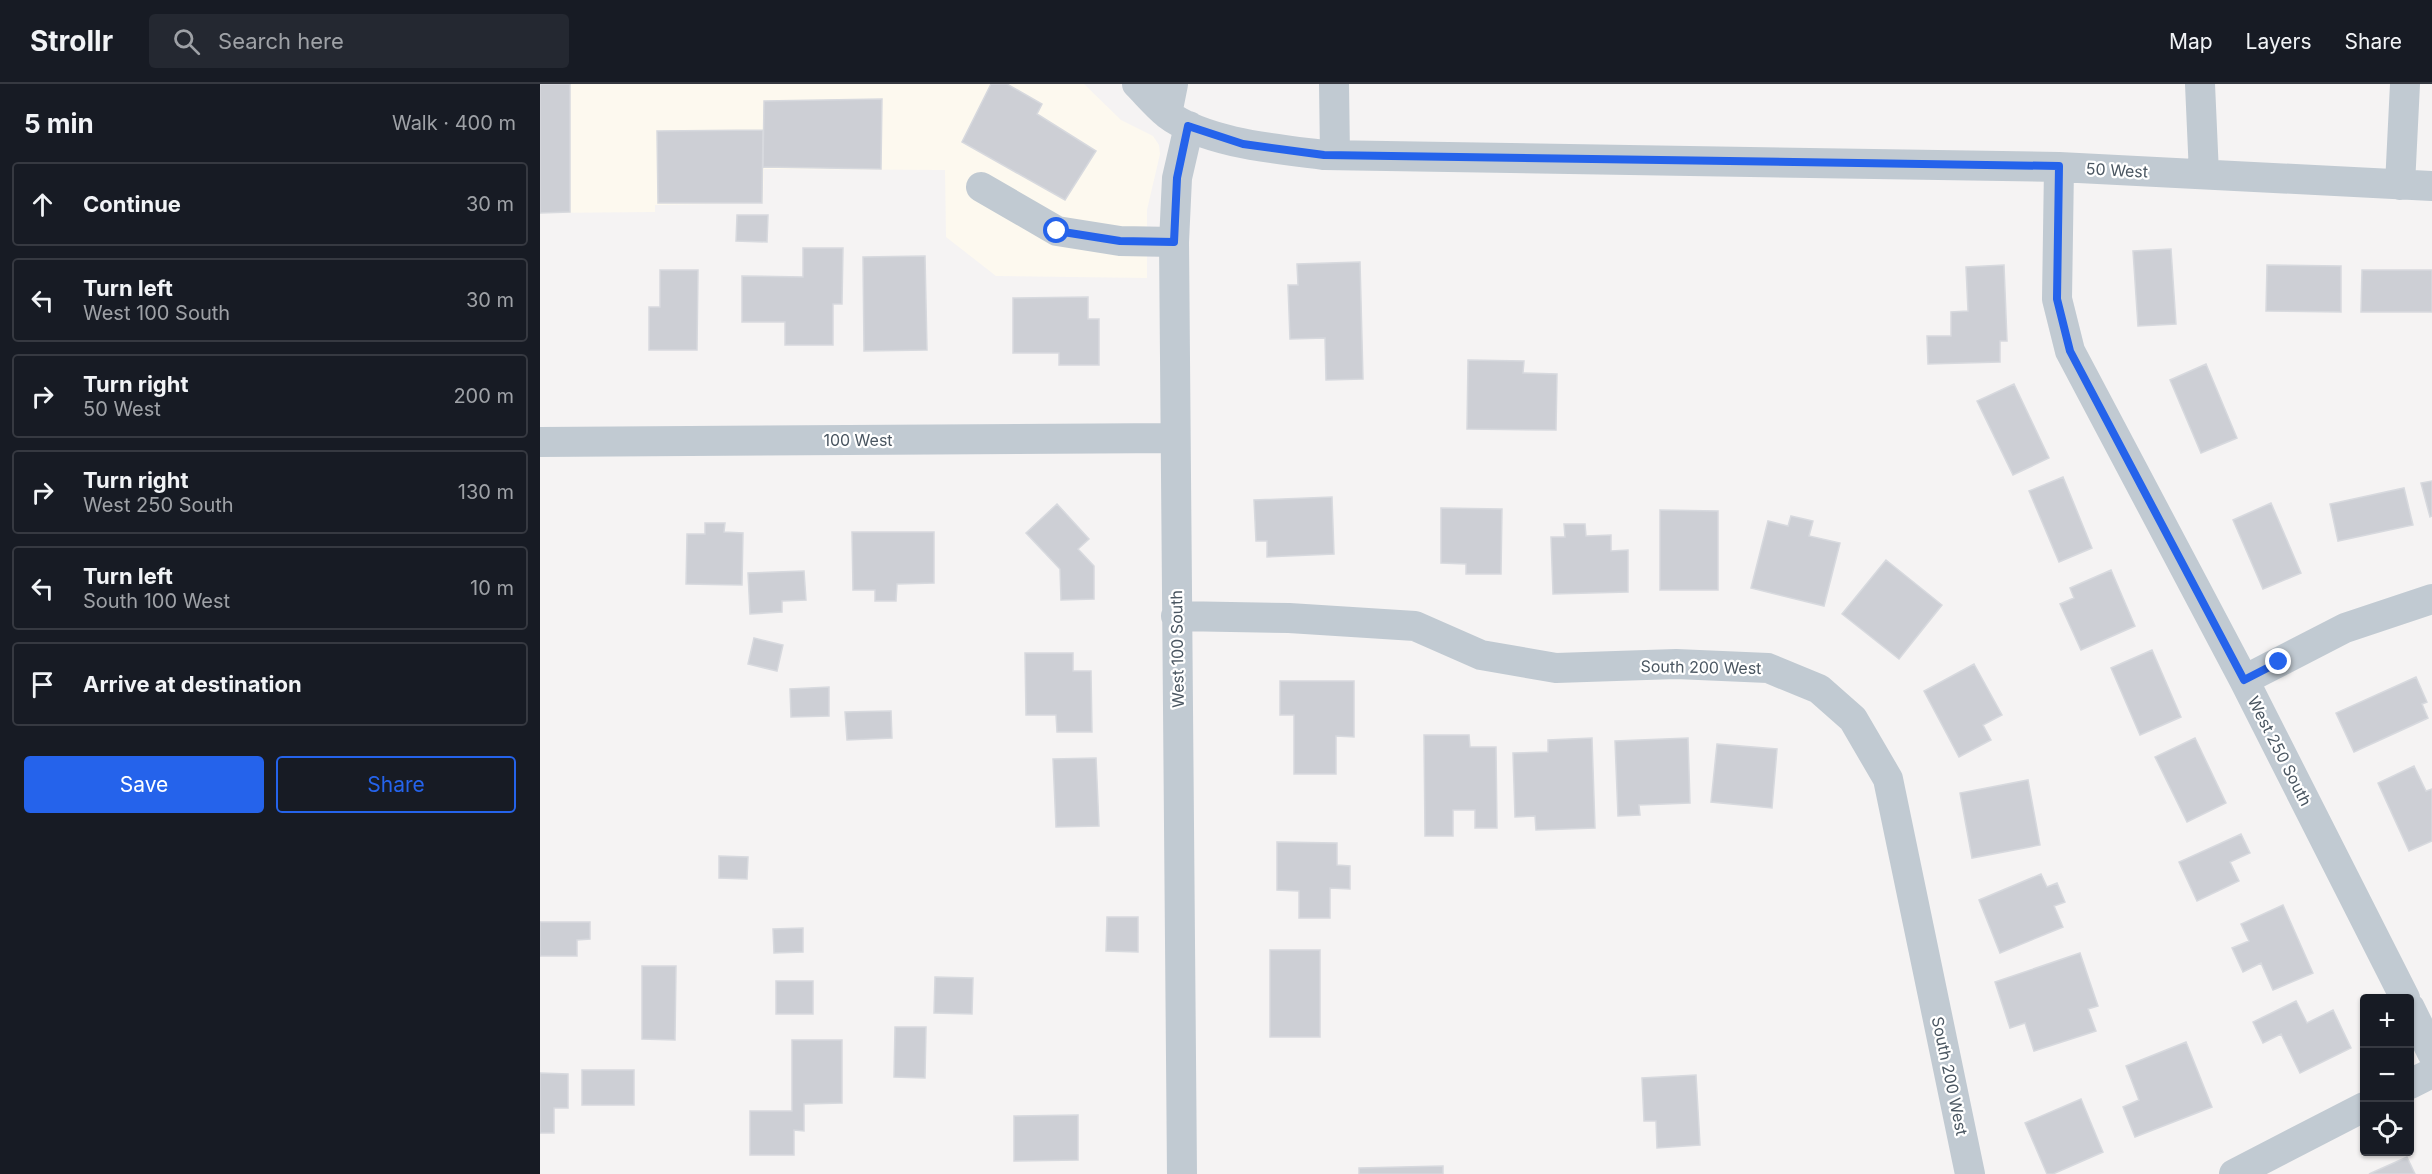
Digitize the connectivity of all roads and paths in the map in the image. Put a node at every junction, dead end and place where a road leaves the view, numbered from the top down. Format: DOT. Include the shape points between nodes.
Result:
graph roads {
  1 [pos="1137,84"];
  2 [pos="1173,84"];
  3 [pos="1334,84"];
  4 [pos="2200,84"];
  5 [pos="2405,84"];
  6 [pos="1178,120"];
  7 [pos="1335,155"];
  8 [pos="2059,166"];
  9 [pos="2204,174"];
  10 [pos="2400,184"];
  11 [pos="2432,186"];
  12 [pos="981,187"];
  13 [pos="1174,242"];
  14 [pos="1175,438"];
  15 [pos="540,442"];
  16 [pos="2432,599"];
  17 [pos="1176,616"];
  18 [pos="2244,680"];
  19 [pos="2402,994"];
  20 [pos="2414,1018"];
  21 [pos="2432,1053"];
  22 [pos="2432,1073"];
  23 [pos="2414,1082"];
  24 [pos="2360,1109"];
  25 [pos="1182,1174"];
  26 [pos="1970,1174"];
  27 [pos="2234,1174"];
  1 -- 6 [label="street, 50 West"];
  2 -- 6 [label="street, West 100 South"];
  3 -- 7 [label="street"];
  4 -- 9 [label="street"];
  5 -- 10 [label="street"];
  6 -- 7 [label="street, 50 West" via="1243,144"];
  6 -- 13 [label="street, West 100 South"];
  7 -- 8 [label="street, 50 West"];
  8 -- 9 [label="street, 50 West"];
  8 -- 18 [label="street, West 250 South" via="2057,299 2070,351"];
  9 -- 10 [label="street, 50 West"];
  10 -- 11 [label="street, 50 West"];
  12 -- 13 [label="street" via="1057,231 1120,241"];
  13 -- 14 [label="street, West 100 South"];
  14 -- 15 [label="street, 100 West"];
  14 -- 17 [label="street, West 100 South"];
  16 -- 18 [label="street" via="2345,628"];
  17 -- 25 [label="street, West 100 South"];
  17 -- 26 [label="street, South 200 West" via="1415,626 1481,655 1556,668 1676,664 1768,668 1818,689 1853,719 1888,779"];
  18 -- 19 [label="street, West 250 South"];
  20 -- 21 [label="street"];
  22 -- 23 [label="street"];
  24 -- 27 [label="street"];
}
